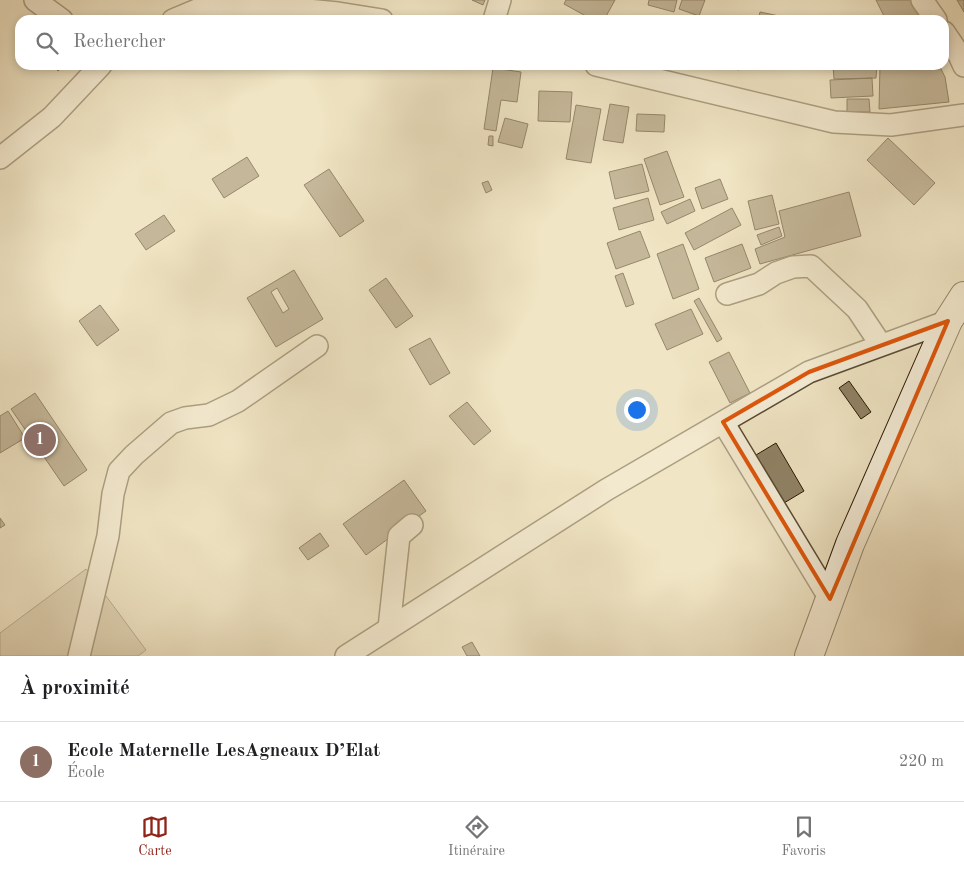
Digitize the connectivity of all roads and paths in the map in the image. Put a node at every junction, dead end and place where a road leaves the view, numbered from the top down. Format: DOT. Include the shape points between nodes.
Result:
graph roads {
  1 [pos="500,0"];
  2 [pos="922,0"];
  3 [pos="40,2"];
  4 [pos="370,12"];
  5 [pos="56,15"];
  6 [pos="185,15"];
  7 [pos="496,15"];
  8 [pos="932,15"];
  9 [pos="949,39"];
  10 [pos="964,66"];
  11 [pos="96,70"];
  12 [pos="617,70"];
  13 [pos="964,115"];
  14 [pos="0,158"];
  15 [pos="727,294"];
  16 [pos="964,296"];
  17 [pos="948,320"];
  18 [pos="881,345"];
  19 [pos="317,346"];
  20 [pos="723,422"];
  21 [pos="412,525"];
  22 [pos="830,599"];
  23 [pos="389,628"];
  24 [pos="79,656"];
  25 [pos="346,656"];
  26 [pos="809,656"];
  1 -- 7 [label="street"];
  2 -- 8 [label="street"];
  3 -- 5 [label="street"];
  4 -- 6 [label="street" via="204,7"];
  9 -- 10 [label="street"];
  11 -- 14 [label="street" via="52,117"];
  12 -- 13 [label="street" via="834,122 890,126"];
  15 -- 18 [label="street" via="793,267 811,266 857,309"];
  16 -- 17 [label="main road"];
  17 -- 18 [label="street"];
  17 -- 22 [label="main road" via="850,544"];
  18 -- 20 [label="street" via="809,372"];
  19 -- 24 [label="street" via="238,401 208,415 171,423 119,471 108,536"];
  20 -- 22 [label="street"];
  20 -- 23 [label="street" via="606,490"];
  21 -- 23 [label="street" via="399,536"];
  22 -- 26 [label="main road"];
  23 -- 25 [label="street"];
}
